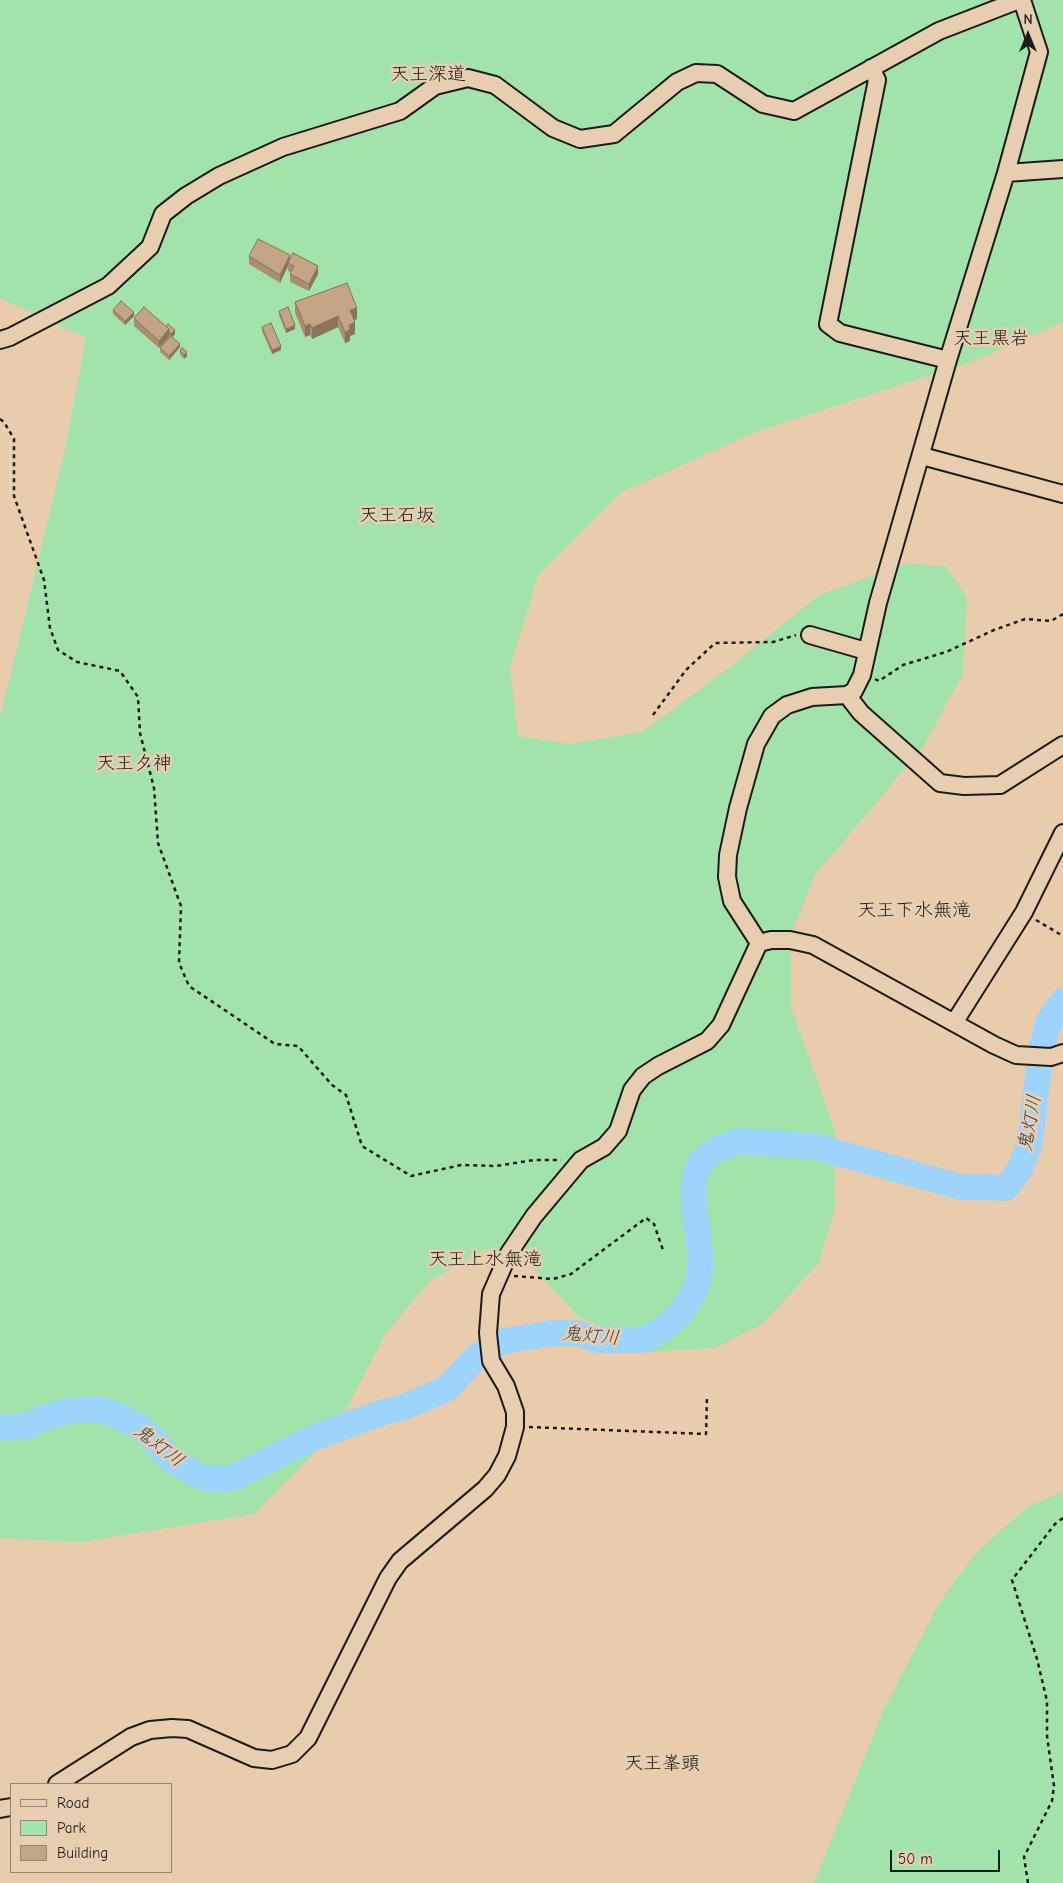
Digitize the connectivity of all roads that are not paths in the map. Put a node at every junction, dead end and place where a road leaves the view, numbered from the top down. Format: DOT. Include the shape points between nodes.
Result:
graph roads {
  1 [pos="1021,0"];
  2 [pos="871,68"];
  3 [pos="1063,169"];
  4 [pos="1006,173"];
  5 [pos="0,340"];
  6 [pos="948,360"];
  7 [pos="922,456"];
  8 [pos="1063,494"];
  9 [pos="810,635"];
  10 [pos="866,651"];
  11 [pos="847,695"];
  12 [pos="1063,745"];
  13 [pos="1063,833"];
  14 [pos="759,944"];
  15 [pos="954,1023"];
  16 [pos="1063,1053"];
  17 [pos="59,1783"];
  1 -- 2 [label="street" via="938,32"];
  1 -- 4 [label="street" via="1039,52"];
  2 -- 5 [label="street" via="794,111 763,104 717,74 696,73 677,82 614,134 580,139 553,128 495,85 468,78 435,86 400,110 291,144 219,176 163,214 150,247 108,286"];
  2 -- 6 [label="street" via="877,80 828,324 840,333"];
  3 -- 4 [label="street"];
  4 -- 6 [label="street"];
  6 -- 7 [label="street"];
  7 -- 8 [label="street"];
  7 -- 10 [label="street"];
  9 -- 10 [label="street"];
  10 -- 11 [label="street" via="862,675 854,691"];
  11 -- 12 [label="street" via="861,713 940,783 1000,785"];
  11 -- 14 [label="street" via="812,698 787,705 772,716 756,744 738,808 727,877 732,901"];
  13 -- 15 [label="street" via="1024,912"];
  14 -- 15 [label="street" via="790,940 813,945"];
  14 -- 17 [label="street" via="721,1025 707,1041 643,1076 632,1090 618,1132 604,1147 581,1160 508,1253 491,1294 488,1333 491,1361 506,1386 515,1412 515,1427 507,1456 485,1489 400,1561 388,1578 308,1738 292,1754 272,1760 254,1758 188,1729 158,1729 132,1737"];
  15 -- 16 [label="street" via="1016,1055 1051,1057"];
}
